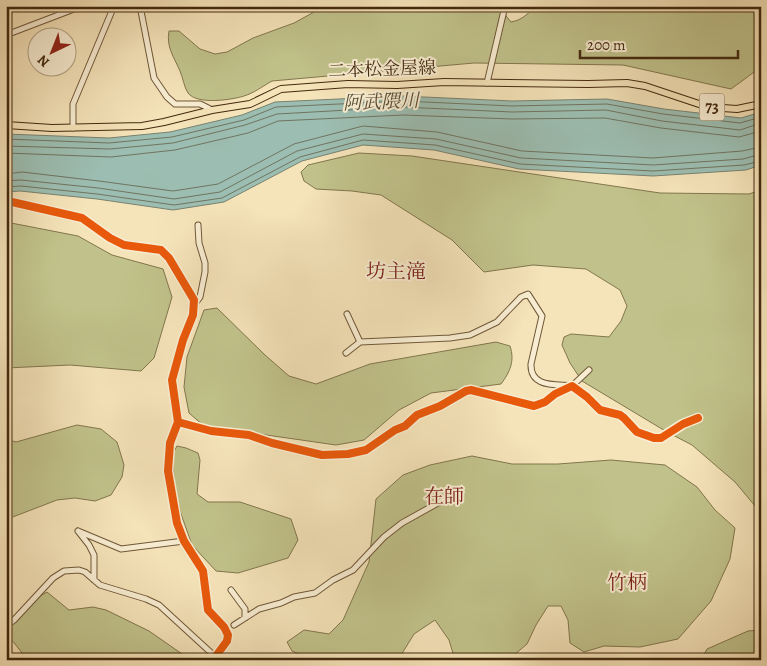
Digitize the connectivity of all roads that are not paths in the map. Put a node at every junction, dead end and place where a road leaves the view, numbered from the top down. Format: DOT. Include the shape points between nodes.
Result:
graph roads {
  1 [pos="82,6"];
  2 [pos="114,6"];
  3 [pos="140,6"];
  4 [pos="505,6"];
  5 [pos="6,35"];
  6 [pos="488,83"];
  7 [pos="761,104"];
  8 [pos="212,110"];
  9 [pos="6,125"];
  10 [pos="73,128"];
  11 [pos="6,202"];
  12 [pos="198,225"];
  13 [pos="194,305"];
  14 [pos="347,314"];
  15 [pos="360,342"];
  16 [pos="346,353"];
  17 [pos="589,370"];
  18 [pos="572,386"];
  19 [pos="698,418"];
  20 [pos="178,422"];
  21 [pos="454,494"];
  22 [pos="184,541"];
  23 [pos="94,580"];
  24 [pos="231,590"];
  25 [pos="245,618"];
  26 [pos="234,625"];
  27 [pos="6,626"];
  28 [pos="216,659"];
  1 -- 5 [label="street"];
  2 -- 10 [label="street" via="73,104"];
  3 -- 8 [label="street" via="154,78 163,91 175,104 200,104"];
  4 -- 6 [label="street"];
  6 -- 7 [label="main road, 二本松金屋線 / 73" via="627,83 708,106 736,109"];
  6 -- 8 [label="main road, 二本松金屋線 / 73" via="348,84 281,89 250,104"];
  8 -- 10 [label="main road, 二本松金屋線 / 73" via="142,126"];
  9 -- 10 [label="main road, 二本松金屋線 / 73"];
  11 -- 13 [label="street" via="82,218 124,245 161,250 180,276"];
  12 -- 13 [label="street" via="205,272 200,297"];
  13 -- 20 [label="street" via="172,380"];
  14 -- 15 [label="street"];
  15 -- 16 [label="street"];
  15 -- 18 [label="street" via="470,335 497,322 528,294 542,316 530,370 534,377 548,385"];
  17 -- 18 [label="street"];
  18 -- 19 [label="street" via="600,410 620,415 636,432 654,438"];
  18 -- 20 [label="street" via="534,406 478,391 466,391 440,406 417,414 405,426 366,450 348,454 322,455 248,435 211,431"];
  20 -- 22 [label="street" via="170,443 168,471 177,523"];
  21 -- 25 [label="street" via="402,523 353,570 315,593 259,609"];
  22 -- 23 [label="street" via="121,549 78,531 94,555"];
  22 -- 28 [label="street" via="203,571 208,610 227,631 227,641"];
  23 -- 27 [label="street" via="79,570 64,571"];
  23 -- 28 [label="street" via="100,585 159,605"];
  24 -- 25 [label="street" via="246,609"];
  25 -- 26 [label="street"];
}
